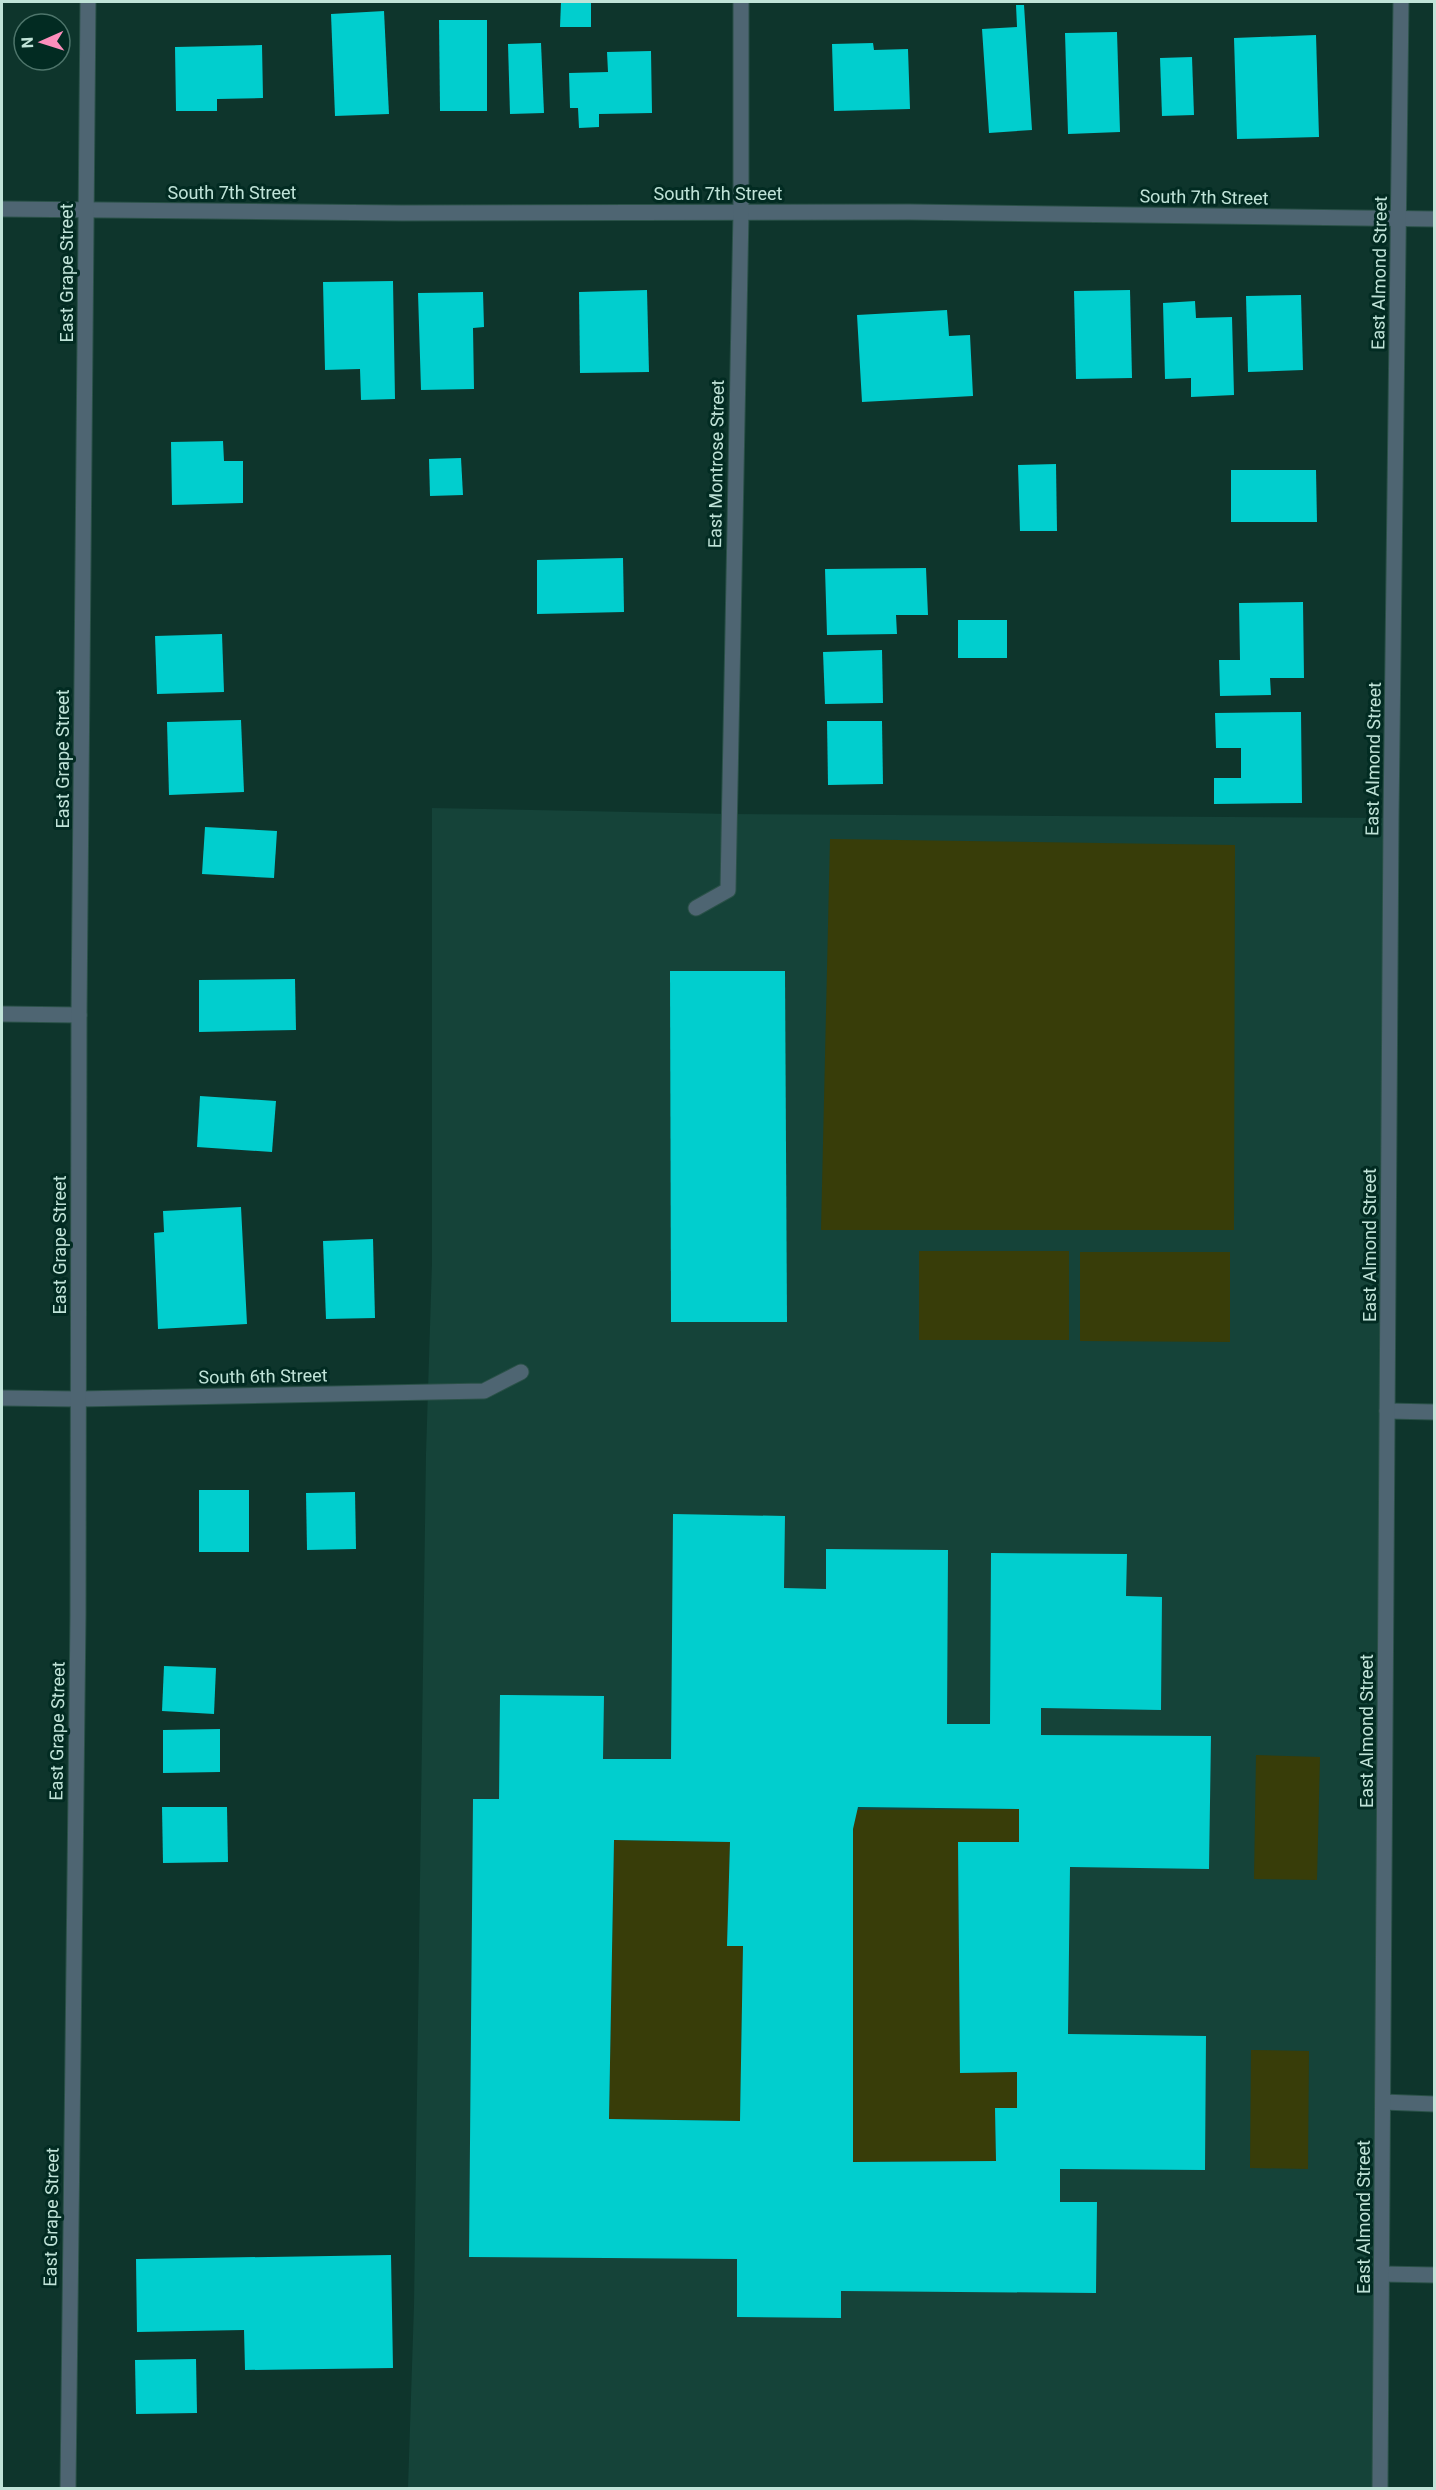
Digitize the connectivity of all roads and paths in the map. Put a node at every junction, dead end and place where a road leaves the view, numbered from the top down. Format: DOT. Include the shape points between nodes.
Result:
graph roads {
  1 [pos="88,2"];
  2 [pos="741,2"];
  3 [pos="1401,2"];
  4 [pos="2,209"];
  5 [pos="86,210"];
  6 [pos="741,212"];
  7 [pos="1399,219"];
  8 [pos="1434,219"];
  9 [pos="696,908"];
  10 [pos="2,1014"];
  11 [pos="79,1015"];
  12 [pos="521,1372"];
  13 [pos="2,1398"];
  14 [pos="78,1399"];
  15 [pos="1387,1411"];
  16 [pos="1434,1412"];
  17 [pos="1383,2102"];
  18 [pos="1434,2104"];
  19 [pos="1382,2274"];
  20 [pos="1434,2275"];
  21 [pos="68,2488"];
  22 [pos="1380,2488"];
  1 -- 5 [label="street, East Grape Street"];
  2 -- 6 [label="street, East Montrose Street"];
  3 -- 7 [label="street, East Almond Street"];
  4 -- 5 [label="street, South 7th Street"];
  5 -- 6 [label="street, South 7th Street"];
  5 -- 11 [label="street, East Grape Street"];
  6 -- 7 [label="street, South 7th Street"];
  6 -- 9 [label="street, East Montrose Street" via="728,890"];
  7 -- 8 [label="street, South 7th Street"];
  7 -- 15 [label="street, East Almond Street"];
  10 -- 11 [label="street"];
  11 -- 14 [label="street, East Grape Street"];
  12 -- 14 [label="street, South 6th Street" via="484,1391"];
  13 -- 14 [label="street, South 6th Street"];
  14 -- 21 [label="street, East Grape Street"];
  15 -- 16 [label="street"];
  15 -- 17 [label="street, East Almond Street"];
  17 -- 18 [label="street"];
  17 -- 19 [label="street, East Almond Street"];
  19 -- 20 [label="street"];
  19 -- 22 [label="street, East Almond Street"];
}
